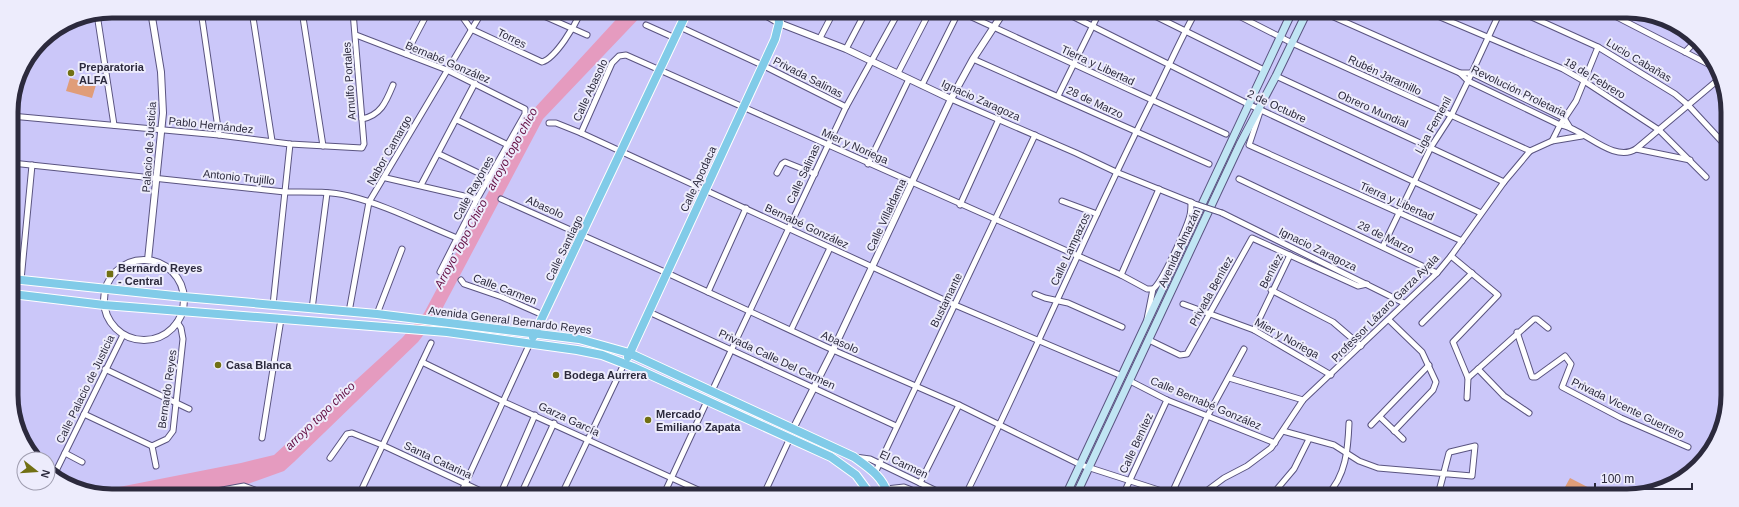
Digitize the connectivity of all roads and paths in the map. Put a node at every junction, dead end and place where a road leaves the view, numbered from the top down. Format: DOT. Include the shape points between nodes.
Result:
graph roads {
  1 [pos="152,18"];
  2 [pos="202,18"];
  3 [pos="253,18"];
  4 [pos="303,18"];
  5 [pos="354,18"];
  6 [pos="425,18"];
  7 [pos="463,18"];
  8 [pos="478,18"];
  9 [pos="548,18"];
  10 [pos="578,18"];
  11 [pos="684,18"];
  12 [pos="770,18"];
  13 [pos="779,18"];
  14 [pos="830,18"];
  15 [pos="862,18"];
  16 [pos="895,18"];
  17 [pos="926,18"];
  18 [pos="956,18"];
  19 [pos="973,18"];
  20 [pos="999,18"];
  21 [pos="1076,18"];
  22 [pos="1096,18"];
  23 [pos="1159,18"];
  24 [pos="1192,18"];
  25 [pos="1241,18"];
  26 [pos="1289,18"];
  27 [pos="1304,18"];
  28 [pos="1337,18"];
  29 [pos="1442,18"];
  30 [pos="1497,18"];
  31 [pos="1534,18"];
  32 [pos="1619,18"];
  33 [pos="98,19"];
  34 [pos="779,23"];
  35 [pos="646,25"];
  36 [pos="1091,26"];
  37 [pos="992,27"];
  38 [pos="680,28"];
  39 [pos="471,29"];
  40 [pos="573,29"];
  41 [pos="1186,31"];
  42 [pos="356,35"];
  43 [pos="586,35"];
  44 [pos="1279,37"];
  45 [pos="675,38"];
  46 [pos="820,38"];
  47 [pos="1488,39"];
  48 [pos="1292,43"];
  49 [pos="1692,45"];
  50 [pos="1598,47"];
  51 [pos="846,49"];
  52 [pos="1684,52"];
  53 [pos="406,54"];
  54 [pos="619,56"];
  55 [pos="973,59"];
  56 [pos="872,61"];
  57 [pos="1707,63"];
  58 [pos="1073,64"];
  59 [pos="762,65"];
  60 [pos="1168,65"];
  61 [pos="447,70"];
  62 [pos="660,70"];
  63 [pos="1264,70"];
  64 [pos="898,73"];
  65 [pos="1460,73"];
  66 [pos="1472,73"];
  67 [pos="1276,76"];
  68 [pos="909,78"];
  69 [pos="1468,81"];
  70 [pos="1584,81"];
  71 [pos="1716,81"];
  72 [pos="475,83"];
  73 [pos="393,85"];
  74 [pos="922,85"];
  75 [pos="1058,96"];
  76 [pos="951,99"];
  77 [pos="1152,101"];
  78 [pos="1248,104"];
  79 [pos="1688,105"];
  80 [pos="742,107"];
  81 [pos="846,107"];
  82 [pos="1260,110"];
  83 [pos="524,115"];
  84 [pos="1450,116"];
  85 [pos="18,117"];
  86 [pos="1564,118"];
  87 [pos="362,119"];
  88 [pos="999,119"];
  89 [pos="457,120"];
  90 [pos="549,123"];
  91 [pos="114,125"];
  92 [pos="1560,125"];
  93 [pos="1569,126"];
  94 [pos="163,130"];
  95 [pos="1659,130"];
  96 [pos="1136,132"];
  97 [pos="581,133"];
  98 [pos="1226,134"];
  99 [pos="219,135"];
  100 [pos="1035,135"];
  101 [pos="1582,136"];
  102 [pos="1552,141"];
  103 [pos="1721,141"];
  104 [pos="272,142"];
  105 [pos="290,144"];
  106 [pos="508,145"];
  107 [pos="828,145"];
  108 [pos="323,146"];
  109 [pos="1431,147"];
  110 [pos="362,148"];
  111 [pos="1636,149"];
  112 [pos="1530,151"];
  113 [pos="621,152"];
  114 [pos="439,154"];
  115 [pos="1690,160"];
  116 [pos="18,164"];
  117 [pos="868,164"];
  118 [pos="1209,164"];
  119 [pos="32,165"];
  120 [pos="1116,172"];
  121 [pos="777,173"];
  122 [pos="815,174"];
  123 [pos="1706,177"];
  124 [pos="386,178"];
  125 [pos="489,178"];
  126 [pos="158,179"];
  127 [pos="1239,179"];
  128 [pos="1415,181"];
  129 [pos="912,182"];
  130 [pos="1504,182"];
  131 [pos="421,185"];
  132 [pos="1159,189"];
  133 [pos="705,190"];
  134 [pos="285,192"];
  135 [pos="327,193"];
  136 [pos="477,199"];
  137 [pos="501,199"];
  138 [pos="1062,201"];
  139 [pos="369,202"];
  140 [pos="1193,203"];
  141 [pos="960,205"];
  142 [pos="746,208"];
  143 [pos="1400,213"];
  144 [pos="1481,213"];
  145 [pos="1097,214"];
  146 [pos="995,220"];
  147 [pos="789,228"];
  148 [pos="582,235"];
  149 [pos="457,238"];
  150 [pos="1462,241"];
  151 [pos="1383,246"];
  152 [pos="830,248"];
  153 [pos="402,249"];
  154 [pos="1290,254"];
  155 [pos="1451,256"];
  156 [pos="1078,257"];
  157 [pos="148,260"];
  158 [pos="18,265"];
  159 [pos="872,267"];
  160 [pos="440,272"];
  161 [pos="667,272"];
  162 [pos="1437,272"];
  163 [pos="1472,273"];
  164 [pos="1121,275"];
  165 [pos="18,279"];
  166 [pos="461,280"];
  167 [pos="1367,284"];
  168 [pos="1153,289"];
  169 [pos="105,290"];
  170 [pos="1271,290"];
  171 [pos="708,292"];
  172 [pos="1035,294"];
  173 [pos="18,295"];
  174 [pos="184,297"];
  175 [pos="1057,301"];
  176 [pos="1404,303"];
  177 [pos="1183,304"];
  178 [pos="104,305"];
  179 [pos="272,305"];
  180 [pos="956,305"];
  181 [pos="312,309"];
  182 [pos="749,310"];
  183 [pos="183,311"];
  184 [pos="349,312"];
  185 [pos="649,312"];
  186 [pos="377,314"];
  187 [pos="1209,314"];
  188 [pos="543,315"];
  189 [pos="281,319"];
  190 [pos="1389,320"];
  191 [pos="177,322"];
  192 [pos="1422,323"];
  193 [pos="1146,325"];
  194 [pos="1122,327"];
  195 [pos="1548,328"];
  196 [pos="791,330"];
  197 [pos="1254,330"];
  198 [pos="1517,332"];
  199 [pos="534,333"];
  200 [pos="123,335"];
  201 [pos="1149,340"];
  202 [pos="1038,341"];
  203 [pos="431,343"];
  204 [pos="530,343"];
  205 [pos="1361,346"];
  206 [pos="731,349"];
  207 [pos="1244,349"];
  208 [pos="833,350"];
  209 [pos="629,353"];
  210 [pos="422,362"];
  211 [pos="624,364"];
  212 [pos="1429,365"];
  213 [pos="106,369"];
  214 [pos="1478,369"];
  215 [pos="1331,375"];
  216 [pos="1122,376"];
  217 [pos="1228,378"];
  218 [pos="1468,378"];
  219 [pos="1130,381"];
  220 [pos="916,386"];
  221 [pos="815,388"];
  222 [pos="712,391"];
  223 [pos="1467,398"];
  224 [pos="1167,400"];
  225 [pos="1303,400"];
  226 [pos="707,401"];
  227 [pos="504,402"];
  228 [pos="175,404"];
  229 [pos="959,405"];
  230 [pos="188,409"];
  231 [pos="1529,413"];
  232 [pos="84,414"];
  233 [pos="535,415"];
  234 [pos="1208,415"];
  235 [pos="1380,417"];
  236 [pos="554,423"];
  237 [pos="1349,423"];
  238 [pos="896,426"];
  239 [pos="1000,426"];
  240 [pos="1370,426"];
  241 [pos="793,429"];
  242 [pos="1283,432"];
  243 [pos="1394,432"];
  244 [pos="262,438"];
  245 [pos="790,438"];
  246 [pos="1309,439"];
  247 [pos="1403,439"];
  248 [pos="588,440"];
  249 [pos="1275,443"];
  250 [pos="382,445"];
  251 [pos="152,446"];
  252 [pos="1688,447"];
  253 [pos="65,453"];
  254 [pos="1347,454"];
  255 [pos="854,457"];
  256 [pos="330,458"];
  257 [pos="82,462"];
  258 [pos="880,464"];
  259 [pos="1081,465"];
  260 [pos="156,466"];
  261 [pos="1090,468"];
  262 [pos="56,470"];
  263 [pos="875,473"];
  264 [pos="1443,475"];
  265 [pos="671,477"];
  266 [pos="1130,480"];
  267 [pos="862,482"];
  268 [pos="920,483"];
  269 [pos="465,484"];
  270 [pos="224,489"];
  271 [pos="252,489"];
  272 [pos="362,489"];
  273 [pos="462,489"];
  274 [pos="476,489"];
  275 [pos="503,489"];
  276 [pos="523,489"];
  277 [pos="564,489"];
  278 [pos="666,489"];
  279 [pos="696,489"];
  280 [pos="766,489"];
  281 [pos="862,489"];
  282 [pos="867,489"];
  283 [pos="887,489"];
  284 [pos="898,489"];
  285 [pos="909,489"];
  286 [pos="933,489"];
  287 [pos="968,489"];
  288 [pos="1069,489"];
  289 [pos="1079,489"];
  290 [pos="1125,489"];
  291 [pos="1155,489"];
  292 [pos="1175,489"];
  293 [pos="1209,489"];
  294 [pos="1277,489"];
  295 [pos="1332,489"];
  296 [pos="1440,489"];
  1 -- 94 [label="street, Palacio de Justicia" via="161,72"];
  2 -- 99 [label="street"];
  3 -- 104 [label="street"];
  4 -- 108 [label="street"];
  5 -- 42 [label="street, Arnulfo Portales"];
  6 -- 53 [label="street"];
  7 -- 39 [label="street"];
  8 -- 39 [label="street, Nabor Camargo"];
  9 -- 40 [label="street"];
  10 -- 40 [label="street"];
  11 -- 38 [label="main road, Calle Santiago"];
  12 -- 34 [label="street, Ignacio Zaragoza"];
  13 -- 34 [label="main road, Calle Apodaca"];
  14 -- 46 [label="street"];
  15 -- 51 [label="street"];
  16 -- 56 [label="street, Calle Salinas"];
  17 -- 64 [label="street"];
  18 -- 74 [label="street"];
  19 -- 37 [label="street, Tierra y Libertad"];
  20 -- 37 [label="street, Calle Villaldama"];
  21 -- 36 [label="street, 2 de Octubre"];
  22 -- 36 [label="street"];
  23 -- 41 [label="street"];
  24 -- 41 [label="street, Calle Lampazos"];
  25 -- 44 [label="street, Rubén Jaramillo"];
  26 -- 44 [label="main road, Avenida Almazán"];
  27 -- 48 [label="main road, Avenida Almazán"];
  28 -- 65 [label="street, Revolución Proletaria"];
  29 -- 47 [label="street, 18 de Febrero"];
  30 -- 47 [label="street, Liga Femenil"];
  31 -- 50 [label="street, Lucio Cabañas"];
  32 -- 52 [label="street"];
  33 -- 91 [label="street"];
  34 -- 46 [label="street, Ignacio Zaragoza"];
  34 -- 59 [label="main road, Calle Apodaca" via="775,39"];
  35 -- 45 [label="street"];
  36 -- 58 [label="street"];
  36 -- 60 [label="street, 2 de Octubre"];
  37 -- 55 [label="street, Calle Villaldama"];
  37 -- 58 [label="street, Tierra y Libertad"];
  38 -- 45 [label="main road, Calle Santiago"];
  38 -- 59 [label="street"];
  39 -- 40 [label="street, Torres" via="543,62 550,58"];
  39 -- 61 [label="street, Nabor Camargo"];
  40 -- 43 [label="street"];
  41 -- 60 [label="street, Calle Lampazos"];
  41 -- 63 [label="street"];
  42 -- 53 [label="street, Bernabé González"];
  42 -- 87 [label="street, Arnulfo Portales"];
  44 -- 48 [label="street, Rubén Jaramillo"];
  44 -- 63 [label="main road, Avenida Almazán"];
  45 -- 62 [label="main road, Calle Santiago"];
  46 -- 51 [label="street, Ignacio Zaragoza"];
  47 -- 66 [label="street, Liga Femenil"];
  47 -- 70 [label="street, 18 de Febrero" via="1563,69"];
  48 -- 67 [label="main road, Avenida Almazán"];
  48 -- 84 [label="street, Rubén Jaramillo"];
  49 -- 52 [label="street"];
  50 -- 70 [label="street"];
  50 -- 79 [label="street, Lucio Cabañas" via="1675,94"];
  51 -- 56 [label="street, Ignacio Zaragoza"];
  52 -- 57 [label="street"];
  53 -- 61 [label="street, Bernabé González"];
  54 -- 62 [label="street, Mier y Noriega" via="626,55"];
  54 -- 97 [label="street, Calle Abasolo" via="612,63"];
  55 -- 75 [label="street, 28 de Marzo"];
  55 -- 76 [label="street, Calle Villaldama"];
  56 -- 64 [label="street, Ignacio Zaragoza"];
  56 -- 81 [label="street, Calle Salinas"];
  58 -- 75 [label="street"];
  58 -- 77 [label="street, Tierra y Libertad"];
  59 -- 80 [label="main road, Calle Apodaca"];
  59 -- 81 [label="street, Privada Salinas"];
  60 -- 77 [label="street, Calle Lampazos"];
  60 -- 78 [label="street, 2 de Octubre"];
  61 -- 72 [label="street, Bernabé González"];
  61 -- 124 [label="street, Nabor Camargo"];
  62 -- 80 [label="street, Mier y Noriega"];
  62 -- 113 [label="main road, Calle Santiago"];
  63 -- 78 [label="main road, Avenida Almazán"];
  64 -- 68 [label="street, Ignacio Zaragoza"];
  65 -- 66 [label="street, Revolución Proletaria"];
  65 -- 69 [label="street, Revolución Proletaria"];
  66 -- 69 [label="street, Liga Femenil"];
  66 -- 86 [label="street, Revolución Proletaria"];
  67 -- 82 [label="main road, Avenida Almazán"];
  67 -- 109 [label="street, Obrero Mundial"];
  68 -- 74 [label="street, Ignacio Zaragoza"];
  68 -- 117 [label="street"];
  69 -- 84 [label="street, Liga Femenil"];
  69 -- 92 [label="street, Revolución Proletaria"];
  70 -- 86 [label="street" via="1576,101"];
  70 -- 95 [label="street, 18 de Febrero"];
  71 -- 79 [label="street"];
  72 -- 83 [label="street, Bernabé González" via="522,106 525,109"];
  72 -- 89 [label="street"];
  73 -- 87 [label="street" via="381,110 372,117"];
  74 -- 76 [label="street, Ignacio Zaragoza"];
  75 -- 96 [label="street, 28 de Marzo"];
  76 -- 88 [label="street, Ignacio Zaragoza"];
  76 -- 129 [label="street, Calle Villaldama"];
  77 -- 96 [label="street, Calle Lampazos"];
  77 -- 98 [label="street, Tierra y Libertad"];
  78 -- 82 [label="street, 2 de Octubre"];
  78 -- 193 [label="main road, Avenida Almazán"];
  79 -- 95 [label="street"];
  79 -- 103 [label="street, Lucio Cabañas"];
  80 -- 107 [label="street, Mier y Noriega"];
  80 -- 133 [label="main road, Calle Apodaca"];
  81 -- 107 [label="street, Calle Salinas"];
  82 -- 128 [label="street, 2 de Octubre"];
  82 -- 143 [label="street, Tierra y Libertad" via="1249,145"];
  82 -- 201 [label="main road, Avenida Almazán" via="1240,144"];
  83 -- 106 [label="street, Calle Rayones"];
  84 -- 109 [label="street, Liga Femenil"];
  84 -- 112 [label="street, Rubén Jaramillo"];
  85 -- 91 [label="street, Pablo Hernández"];
  86 -- 92 [label="street"];
  86 -- 93 [label="street, Revolución Proletaria"];
  87 -- 110 [label="street, Arnulfo Portales"];
  88 -- 100 [label="street, Ignacio Zaragoza"];
  88 -- 141 [label="street"];
  89 -- 106 [label="street"];
  89 -- 114 [label="street"];
  90 -- 97 [label="street, Bernabé González" via="556,123"];
  91 -- 94 [label="street, Pablo Hernández"];
  92 -- 93 [label="street, Revolución Proletaria"];
  92 -- 102 [label="street"];
  93 -- 101 [label="street, Revolución Proletaria"];
  94 -- 99 [label="street, Pablo Hernández"];
  94 -- 126 [label="street, Palacio de Justicia"];
  95 -- 111 [label="street"];
  95 -- 115 [label="street, 18 de Febrero"];
  96 -- 118 [label="street, 28 de Marzo"];
  96 -- 120 [label="street, Calle Lampazos"];
  97 -- 113 [label="street, Bernabé González"];
  99 -- 104 [label="street, Pablo Hernández"];
  100 -- 120 [label="street, Ignacio Zaragoza"];
  100 -- 146 [label="street, Bustamante"];
  101 -- 102 [label="street, Professor Lázaro Garza Ayala"];
  101 -- 111 [label="street, Revolución Proletaria" via="1622,154"];
  102 -- 112 [label="street, Professor Lázaro Garza Ayala"];
  104 -- 105 [label="street, Pablo Hernández"];
  105 -- 108 [label="street, Pablo Hernández"];
  105 -- 134 [label="street"];
  106 -- 125 [label="street, Calle Rayones"];
  107 -- 117 [label="street, Mier y Noriega"];
  107 -- 122 [label="street, Calle Salinas"];
  108 -- 110 [label="street, Pablo Hernández"];
  109 -- 128 [label="street, Liga Femenil"];
  109 -- 130 [label="street, Obrero Mundial"];
  111 -- 115 [label="street"];
  112 -- 130 [label="street, Professor Lázaro Garza Ayala"];
  113 -- 133 [label="street, Bernabé González"];
  113 -- 148 [label="main road, Calle Santiago"];
  114 -- 125 [label="street"];
  114 -- 131 [label="street"];
  115 -- 123 [label="street, 18 de Febrero"];
  116 -- 119 [label="street, Antonio Trujillo"];
  117 -- 129 [label="street, Mier y Noriega"];
  119 -- 126 [label="street, Antonio Trujillo"];
  119 -- 158 [label="street"];
  120 -- 132 [label="street, Ignacio Zaragoza"];
  120 -- 145 [label="street, Calle Lampazos"];
  121 -- 122 [label="street" via="785,162"];
  122 -- 147 [label="street, Calle Salinas"];
  124 -- 131 [label="street"];
  124 -- 139 [label="street, Nabor Camargo"];
  125 -- 136 [label="street, Calle Rayones"];
  126 -- 134 [label="street, Antonio Trujillo"];
  126 -- 157 [label="street, Palacio de Justicia"];
  127 -- 151 [label="street, 28 de Marzo"];
  128 -- 143 [label="street, Liga Femenil"];
  128 -- 144 [label="street, 2 de Octubre"];
  129 -- 141 [label="street, Mier y Noriega"];
  129 -- 159 [label="street, Calle Villaldama"];
  130 -- 144 [label="street, Professor Lázaro Garza Ayala"];
  131 -- 136 [label="street"];
  132 -- 140 [label="street, Ignacio Zaragoza"];
  132 -- 164 [label="street"];
  133 -- 142 [label="street, Bernabé González"];
  133 -- 161 [label="main road, Calle Apodaca"];
  134 -- 135 [label="street, Antonio Trujillo"];
  134 -- 179 [label="street"];
  135 -- 139 [label="street, Antonio Trujillo"];
  135 -- 181 [label="street"];
  136 -- 149 [label="street, Calle Rayones"];
  137 -- 148 [label="street, Abasolo"];
  138 -- 145 [label="street"];
  139 -- 149 [label="street, Antonio Trujillo"];
  139 -- 184 [label="street, Nabor Camargo"];
  140 -- 167 [label="street, Ignacio Zaragoza, bridge" via="1222,213"];
  140 -- 168 [label="street" via="1165,271"];
  141 -- 146 [label="street, Mier y Noriega"];
  142 -- 147 [label="street, Bernabé González"];
  142 -- 171 [label="street"];
  143 -- 150 [label="street, Tierra y Libertad"];
  143 -- 151 [label="street, Liga Femenil"];
  144 -- 150 [label="street, Professor Lázaro Garza Ayala"];
  145 -- 156 [label="street, Calle Lampazos"];
  146 -- 156 [label="street, Mier y Noriega"];
  146 -- 180 [label="street, Bustamante"];
  147 -- 152 [label="street, Bernabé González"];
  147 -- 182 [label="street, Calle Salinas"];
  148 -- 161 [label="street, Abasolo"];
  148 -- 188 [label="main road, Calle Santiago"];
  149 -- 160 [label="street, Calle Rayones"];
  150 -- 155 [label="street, Professor Lázaro Garza Ayala"];
  151 -- 162 [label="street, 28 de Marzo"];
  152 -- 159 [label="street, Bernabé González"];
  152 -- 196 [label="street"];
  153 -- 186 [label="street"];
  154 -- 167 [label="street, Benítez" via="1358,286"];
  154 -- 170 [label="street, Benítez"];
  154 -- 187 [label="street, Privada Benítez" via="1252,238"];
  155 -- 162 [label="street, Professor Lázaro Garza Ayala"];
  155 -- 163 [label="street"];
  156 -- 164 [label="street, Mier y Noriega"];
  156 -- 175 [label="street, Calle Lampazos"];
  157 -- 169 [label="street" via="126,264 117,271"];
  157 -- 174 [label="street" via="168,268 176,276 182,286"];
  159 -- 180 [label="street, Bernabé González"];
  159 -- 208 [label="street, Calle Villaldama"];
  161 -- 171 [label="street, Abasolo"];
  161 -- 185 [label="main road, Calle Apodaca"];
  162 -- 176 [label="street, Professor Lázaro Garza Ayala"];
  163 -- 192 [label="street"];
  163 -- 218 [label="street" via="1498,295 1453,342"];
  164 -- 168 [label="street, Mier y Noriega"];
  165 -- 169 [label="main road, Avenida General Bernardo Reyes"];
  166 -- 188 [label="street, Calle Carmen" via="464,284"];
  167 -- 176 [label="street, Ignacio Zaragoza"];
  168 -- 193 [label="street"];
  169 -- 174 [label="main road, Avenida General Bernardo Reyes"];
  169 -- 178 [label="street"];
  170 -- 197 [label="street, Benítez"];
  170 -- 205 [label="street" via="1333,322"];
  171 -- 182 [label="street, Abasolo"];
  172 -- 175 [label="street"];
  173 -- 178 [label="main road, Avenida General Bernardo Reyes"];
  174 -- 179 [label="main road, Avenida General Bernardo Reyes"];
  174 -- 183 [label="street"];
  175 -- 194 [label="street" via="1068,303"];
  175 -- 202 [label="street, Calle Lampazos"];
  176 -- 190 [label="street, Professor Lázaro Garza Ayala"];
  177 -- 187 [label="street, Mier y Noriega"];
  178 -- 183 [label="main road, Avenida General Bernardo Reyes"];
  178 -- 200 [label="street" via="107,317"];
  179 -- 181 [label="main road, Avenida General Bernardo Reyes"];
  180 -- 202 [label="street, Bernabé González"];
  180 -- 220 [label="street, Bustamante"];
  181 -- 184 [label="main road, Avenida General Bernardo Reyes"];
  182 -- 196 [label="street, Abasolo"];
  182 -- 206 [label="street, Calle Salinas"];
  183 -- 189 [label="main road, Avenida General Bernardo Reyes"];
  183 -- 191 [label="street"];
  184 -- 186 [label="main road, Avenida General Bernardo Reyes"];
  185 -- 206 [label="street, Privada Calle Del Carmen"];
  185 -- 209 [label="main road, Calle Apodaca"];
  186 -- 199 [label="main road, Avenida General Bernardo Reyes"];
  187 -- 197 [label="street, Mier y Noriega"];
  187 -- 201 [label="street, Privada Benítez" via="1185,356"];
  188 -- 199 [label="main road, Calle Santiago"];
  189 -- 204 [label="main road, Avenida General Bernardo Reyes" via="447,332"];
  189 -- 244 [label="street"];
  190 -- 205 [label="street, Professor Lázaro Garza Ayala"];
  190 -- 212 [label="street" via="1419,349"];
  191 -- 200 [label="street" via="169,332 153,339 134,339"];
  191 -- 228 [label="street, Bernardo Reyes" via="183,339"];
  193 -- 216 [label="main road, Avenida Almazán"];
  195 -- 198 [label="street" via="1535,318"];
  196 -- 208 [label="street, Abasolo"];
  197 -- 215 [label="street, Mier y Noriega"];
  198 -- 214 [label="street"];
  198 -- 252 [label="street, Privada Vicente Guerrero" via="1532,377 1536,377 1565,356 1571,364 1562,387 1621,418"];
  199 -- 204 [label="main road, Calle Santiago"];
  199 -- 209 [label="main road, Avenida General Bernardo Reyes" via="579,339"];
  200 -- 213 [label="street, Calle Palacio de Justicia"];
  201 -- 219 [label="main road, Avenida Almazán"];
  202 -- 216 [label="street, Bernabé González"];
  202 -- 239 [label="street, Calle Lampazos"];
  203 -- 210 [label="street"];
  204 -- 211 [label="main road, Avenida General Bernardo Reyes" via="587,352"];
  204 -- 227 [label="street, Calle Santiago"];
  205 -- 215 [label="street, Professor Lázaro Garza Ayala"];
  206 -- 221 [label="street, Privada Calle Del Carmen"];
  206 -- 222 [label="street, Calle Salinas"];
  207 -- 217 [label="street"];
  208 -- 220 [label="street, Abasolo"];
  208 -- 221 [label="street, Calle Villaldama"];
  209 -- 211 [label="main road, Calle Apodaca"];
  209 -- 222 [label="main road, Avenida General Bernardo Reyes"];
  210 -- 227 [label="street, Garza García"];
  210 -- 250 [label="street"];
  211 -- 226 [label="main road, Avenida General Bernardo Reyes"];
  211 -- 248 [label="street"];
  212 -- 235 [label="street"];
  212 -- 243 [label="street" via="1436,382 1435,388"];
  213 -- 228 [label="street"];
  213 -- 232 [label="street, Calle Palacio de Justicia"];
  214 -- 218 [label="street"];
  214 -- 231 [label="street" via="1504,396"];
  215 -- 225 [label="street, Professor Lázaro Garza Ayala"];
  216 -- 259 [label="main road, Avenida Almazán"];
  217 -- 225 [label="street"];
  217 -- 234 [label="street"];
  218 -- 223 [label="street"];
  219 -- 224 [label="street, Calle Bernabé González"];
  219 -- 261 [label="main road, Avenida Almazán"];
  220 -- 229 [label="street, Abasolo"];
  220 -- 238 [label="street, Bustamante"];
  221 -- 238 [label="street, Privada Calle Del Carmen"];
  221 -- 241 [label="street, Calle Villaldama"];
  222 -- 241 [label="main road, Avenida General Bernardo Reyes"];
  224 -- 234 [label="street, Calle Bernabé González"];
  224 -- 266 [label="street, Calle Benítez"];
  225 -- 242 [label="street, Professor Lázaro Garza Ayala"];
  226 -- 245 [label="main road, Avenida General Bernardo Reyes"];
  226 -- 265 [label="street"];
  227 -- 233 [label="street, Garza García"];
  227 -- 269 [label="street, Calle Santiago"];
  228 -- 230 [label="street"];
  228 -- 251 [label="street, Bernardo Reyes" via="172,434"];
  229 -- 239 [label="street, Abasolo"];
  229 -- 268 [label="street"];
  232 -- 251 [label="street"];
  232 -- 253 [label="street, Calle Palacio de Justicia"];
  233 -- 236 [label="street, Garza García"];
  233 -- 275 [label="street"];
  234 -- 249 [label="street, Calle Bernabé González"];
  234 -- 292 [label="street"];
  235 -- 240 [label="street"];
  235 -- 243 [label="street"];
  236 -- 248 [label="street, Garza García"];
  236 -- 276 [label="street"];
  237 -- 254 [label="street"];
  238 -- 258 [label="street, Bustamante"];
  239 -- 259 [label="street, Abasolo"];
  239 -- 287 [label="street, Calle Lampazos"];
  241 -- 255 [label="main road, Avenida General Bernardo Reyes"];
  242 -- 246 [label="street"];
  242 -- 249 [label="street, Professor Lázaro Garza Ayala"];
  243 -- 247 [label="street"];
  245 -- 267 [label="main road, Avenida General Bernardo Reyes" via="846,466"];
  245 -- 280 [label="street"];
  246 -- 254 [label="street" via="1334,445"];
  246 -- 294 [label="street" via="1294,469"];
  248 -- 265 [label="street, Garza García"];
  248 -- 277 [label="street"];
  249 -- 293 [label="street, Professor Lázaro Garza Ayala" via="1257,460"];
  250 -- 256 [label="street, Santa Catarina" via="352,433 347,434"];
  250 -- 269 [label="street, Santa Catarina"];
  250 -- 272 [label="street"];
  251 -- 260 [label="street"];
  253 -- 257 [label="street"];
  253 -- 262 [label="street, Calle Palacio de Justicia"];
  254 -- 264 [label="street" via="1378,468"];
  254 -- 295 [label="street"];
  255 -- 258 [label="street, El Carmen"];
  255 -- 263 [label="main road, Avenida General Bernardo Reyes"];
  258 -- 263 [label="street, Bustamante"];
  258 -- 268 [label="street, El Carmen"];
  259 -- 261 [label="street, Abasolo"];
  259 -- 288 [label="main road, Avenida Almazán"];
  261 -- 266 [label="street, Abasolo"];
  261 -- 289 [label="main road, Avenida Almazán"];
  263 -- 283 [label="main road, Avenida General Bernardo Reyes"];
  264 -- 264 [label="street" via="1450,452 1475,446 1472,476"];
  264 -- 296 [label="street"];
  265 -- 278 [label="street"];
  265 -- 279 [label="street, Garza García"];
  266 -- 290 [label="street, Calle Benítez"];
  266 -- 291 [label="street, Abasolo"];
  267 -- 281 [label="street"];
  267 -- 282 [label="main road, Avenida General Bernardo Reyes"];
  268 -- 286 [label="street, El Carmen"];
  269 -- 273 [label="street, Calle Santiago"];
  269 -- 274 [label="street, Santa Catarina"];
  270 -- 271 [label="street" via="238,486"];
  284 -- 285 [label="street, El Carmen"];
}
